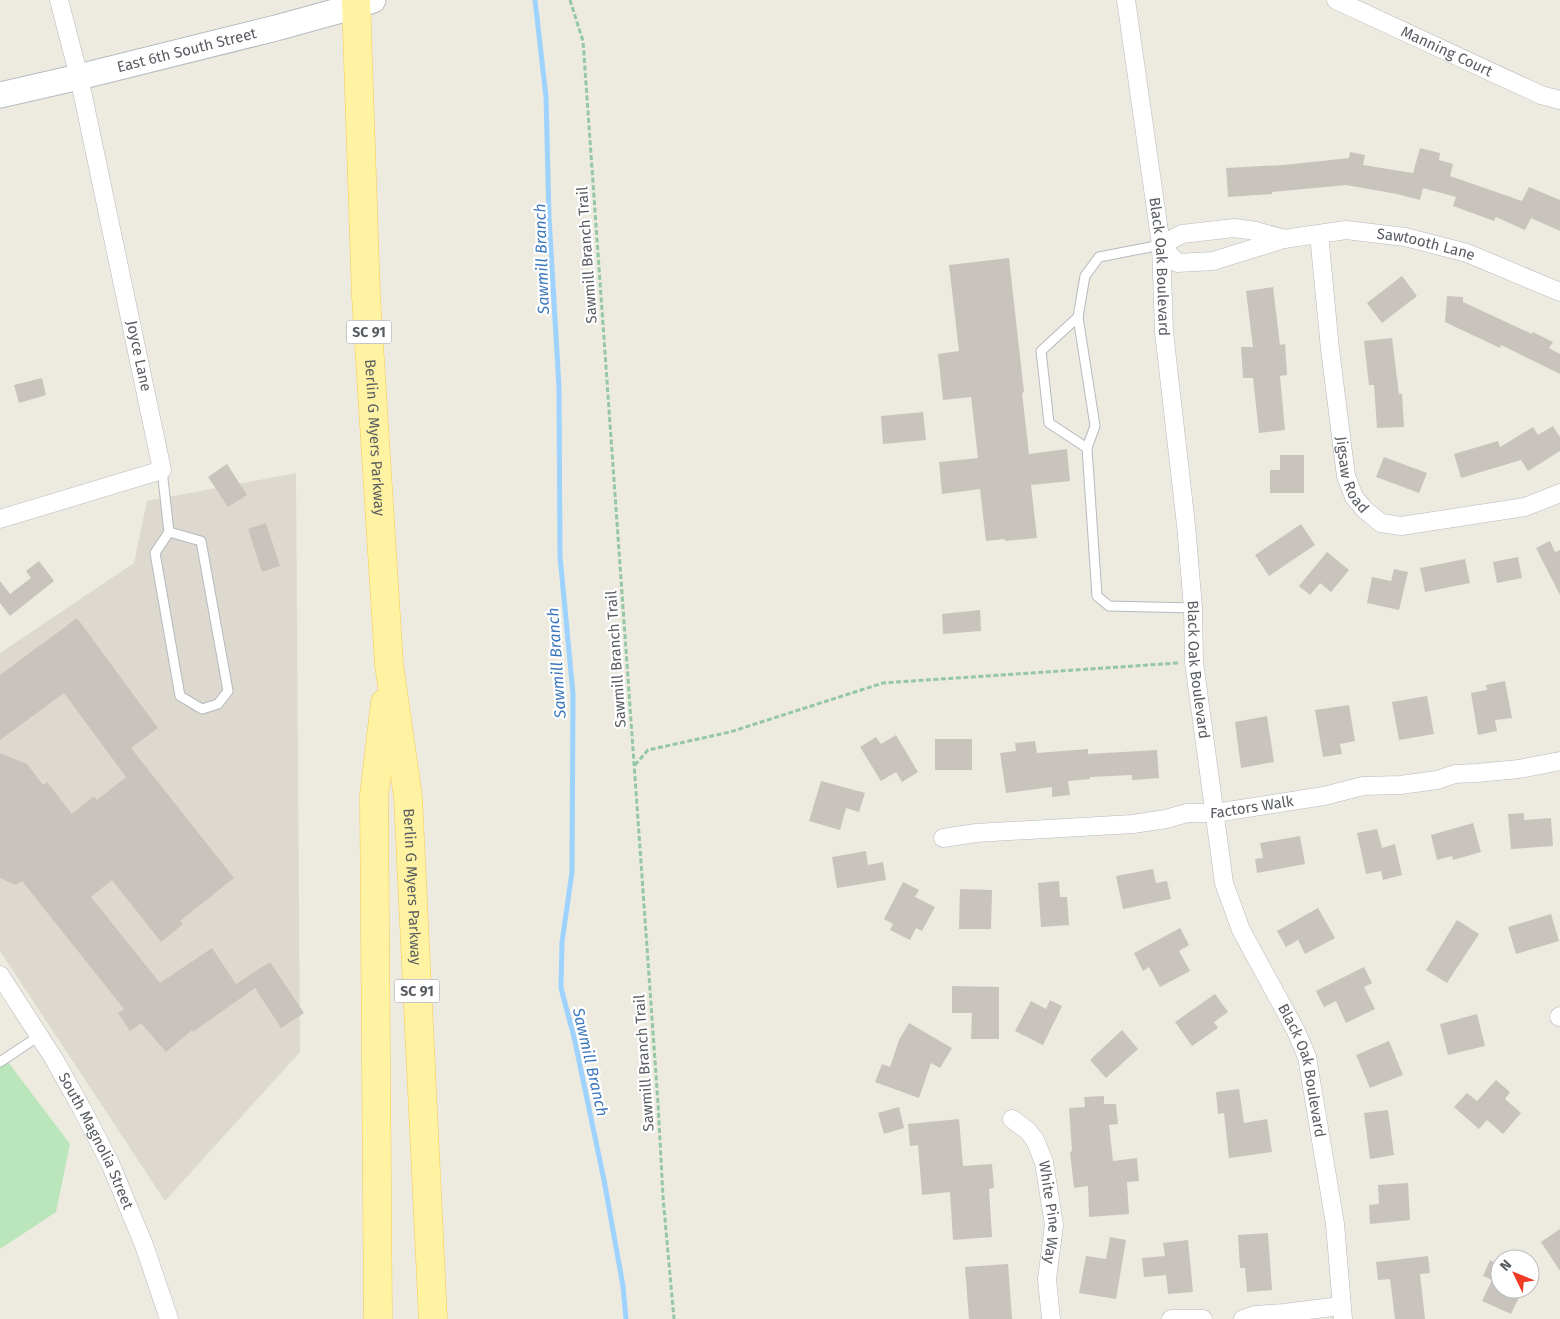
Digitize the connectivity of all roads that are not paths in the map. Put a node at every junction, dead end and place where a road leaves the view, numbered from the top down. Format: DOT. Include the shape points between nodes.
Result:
graph roads {
  1 [pos="59,0"];
  2 [pos="1126,0"];
  3 [pos="1336,0"];
  4 [pos="362,2"];
  5 [pos="80,77"];
  6 [pos="0,95"];
  7 [pos="1560,100"];
  8 [pos="1319,234"];
  9 [pos="1284,239"];
  10 [pos="1161,245"];
  11 [pos="1560,292"];
  12 [pos="1078,317"];
  13 [pos="1087,448"];
  14 [pos="162,470"];
  15 [pos="1560,493"];
  16 [pos="0,519"];
  17 [pos="169,532"];
  18 [pos="1193,608"];
  19 [pos="390,664"];
  20 [pos="1560,761"];
  21 [pos="1215,813"];
  22 [pos="943,838"];
  23 [pos="0,975"];
  24 [pos="39,1036"];
  25 [pos="0,1062"];
  26 [pos="1012,1119"];
  27 [pos="1342,1312"];
  28 [pos="169,1319"];
  29 [pos="378,1319"];
  30 [pos="434,1319"];
  31 [pos="1052,1319"];
  32 [pos="1171,1319"];
  33 [pos="1203,1319"];
  34 [pos="1243,1319"];
  1 -- 5 [label="street, Joyce Lane"];
  2 -- 10 [label="street, Black Oak Boulevard"];
  3 -- 7 [label="street, Manning Court" via="1541,95"];
  4 -- 5 [label="street, East 6th South Street"];
  4 -- 19 [label="main road, Berlin G Myers Parkway / SC 91" via="366,296"];
  5 -- 6 [label="street, East 6th South Street"];
  5 -- 14 [label="street, Joyce Lane"];
  8 -- 9 [label="street, Sawtooth Lane"];
  8 -- 11 [label="street, Sawtooth Lane" via="1346,230 1405,237 1467,253"];
  8 -- 15 [label="street, Jigsaw Road" via="1346,476 1354,497 1366,510 1380,523 1402,526 1525,507"];
  9 -- 10 [label="street, Sawtooth Lane" via="1234,228 1182,234"];
  9 -- 10 [label="street, Sawtooth Lane" via="1212,261 1177,263"];
  10 -- 12 [label="lane" via="1099,257 1086,276"];
  10 -- 18 [label="street, Black Oak Boulevard" via="1164,332"];
  12 -- 13 [label="lane" via="1095,426"];
  12 -- 13 [label="lane" via="1041,351 1049,423"];
  13 -- 18 [label="lane" via="1097,596 1109,606"];
  14 -- 16 [label="street"];
  14 -- 17 [label="lane"];
  17 -- 17 [label="lane" via="155,553 180,696 202,709 218,704 228,690 201,541"];
  18 -- 21 [label="street, Black Oak Boulevard" via="1194,662"];
  19 -- 29 [label="main road, Berlin G Myers Parkway / SC 91" via="374,796"];
  19 -- 30 [label="main road, Berlin G Myers Parkway / SC 91" via="408,797"];
  20 -- 21 [label="street, Factors Walk" via="1519,769 1455,774 1400,785 1363,786 1324,796"];
  21 -- 22 [label="street, Factors Walk" via="1187,813 1133,824 976,833"];
  21 -- 27 [label="street, Black Oak Boulevard" via="1218,850 1231,905 1307,1057 1335,1224"];
  23 -- 24 [label="street, South Magnolia Street"];
  24 -- 25 [label="lane"];
  24 -- 28 [label="street, South Magnolia Street" via="110,1163 144,1245"];
  26 -- 31 [label="street, White Pine Way" via="1034,1140 1044,1162 1054,1225 1047,1279"];
  27 -- 34 [label="street" via="1255,1315"];
  32 -- 33 [label="street"];
}
